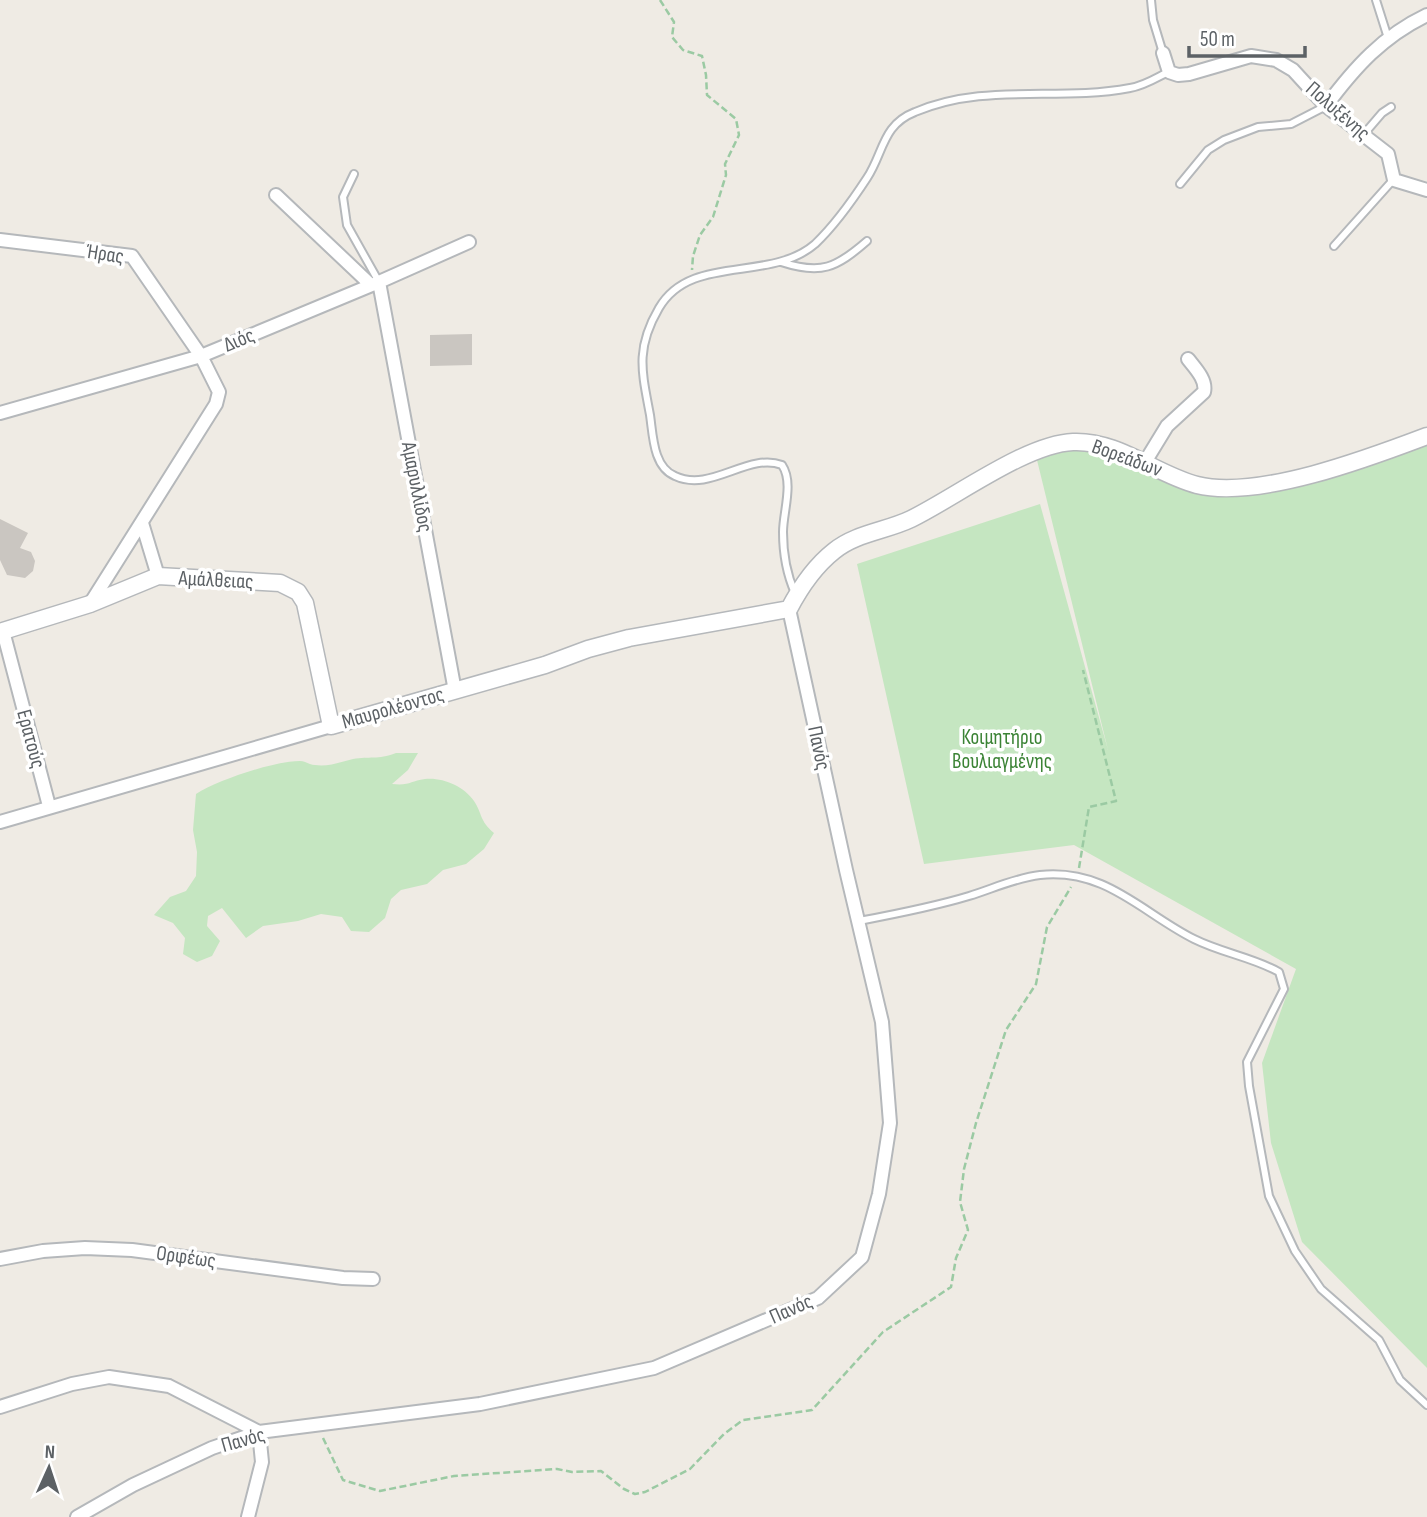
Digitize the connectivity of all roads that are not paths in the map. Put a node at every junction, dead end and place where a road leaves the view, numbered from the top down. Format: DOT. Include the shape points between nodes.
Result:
graph roads {
  1 [pos="1151,0"];
  2 [pos="1376,0"];
  3 [pos="1427,15"];
  4 [pos="1388,38"];
  5 [pos="1163,53"];
  6 [pos="1169,72"];
  7 [pos="1326,106"];
  8 [pos="1391,107"];
  9 [pos="1364,134"];
  10 [pos="354,174"];
  11 [pos="1394,180"];
  12 [pos="1181,184"];
  13 [pos="1427,190"];
  14 [pos="275,195"];
  15 [pos="0,240"];
  16 [pos="867,241"];
  17 [pos="468,242"];
  18 [pos="1334,246"];
  19 [pos="780,262"];
  20 [pos="375,284"];
  21 [pos="201,356"];
  22 [pos="1188,359"];
  23 [pos="0,412"];
  24 [pos="1427,436"];
  25 [pos="1144,462"];
  26 [pos="142,523"];
  27 [pos="158,576"];
  28 [pos="792,602"];
  29 [pos="89,604"];
  30 [pos="1,632"];
  31 [pos="455,691"];
  32 [pos="331,726"];
  33 [pos="49,806"];
  34 [pos="0,822"];
  35 [pos="859,921"];
  36 [pos="0,1259"];
  37 [pos="373,1279"];
  38 [pos="1427,1405"];
  39 [pos="0,1407"];
  40 [pos="259,1432"];
  41 [pos="77,1517"];
  42 [pos="248,1517"];
  1 -- 5 [label="lane"];
  2 -- 4 [label="lane"];
  3 -- 4 [label="street"];
  4 -- 7 [label="street" via="1351,72"];
  5 -- 6 [label="street"];
  6 -- 7 [label="street, Πολυξένης" via="1183,75 1242,57 1267,57 1293,70"];
  6 -- 19 [label="lane" via="1129,89 982,94 908,115 888,134 869,176 835,222 813,246"];
  7 -- 9 [label="street, Πολυξένης"];
  7 -- 12 [label="lane" via="1291,124 1258,127 1218,144"];
  8 -- 9 [label="lane"];
  9 -- 11 [label="street, Πολυξένης" via="1390,157"];
  10 -- 20 [label="lane" via="343,197 345,216"];
  11 -- 13 [label="street"];
  11 -- 18 [label="lane"];
  14 -- 20 [label="street"];
  15 -- 21 [label="street, Ήρας" via="132,256"];
  16 -- 19 [label="lane" via="840,262 819,270"];
  17 -- 20 [label="street, Διός"];
  19 -- 28 [label="lane" via="681,283 650,323 641,352 656,454 664,468 694,480 765,462 782,465 788,478 783,533"];
  20 -- 21 [label="street, Διός"];
  20 -- 31 [label="street, Αμαρυλλίδος"];
  21 -- 23 [label="street, Διός"];
  21 -- 26 [label="street, Ήρας" via="219,392 216,404"];
  22 -- 25 [label="street" via="1205,385 1204,392 1167,426"];
  24 -- 25 [label="street, Βορεάδων" via="1362,460 1248,486 1197,485"];
  25 -- 28 [label="street, Βορεάδων" via="1090,442 1059,443 1037,450 911,519 848,542 820,564"];
  26 -- 27 [label="street"];
  26 -- 29 [label="street, Ήρας"];
  27 -- 29 [label="street, Αμάλθειας"];
  27 -- 32 [label="street, Αμάλθειας" via="280,583 298,592 305,603"];
  28 -- 31 [label="street, Μαυρολέοντος" via="629,638"];
  28 -- 35 [label="street, Πανός"];
  29 -- 30 [label="street, Αμάλθειας"];
  30 -- 33 [label="street, Ερατούς"];
  31 -- 32 [label="street, Μαυρολέοντος"];
  32 -- 33 [label="street, Μαυρολέοντος"];
  33 -- 34 [label="street, Μαυρολέοντος"];
  35 -- 38 [label="lane" via="937,905 1041,875 1077,876 1105,884 1193,939 1258,960 1279,972 1284,989 1247,1062 1269,1196 1295,1251 1321,1289 1379,1340 1400,1380"];
  35 -- 40 [label="street, Πανός" via="882,1022 890,1123 879,1194 862,1257 818,1298 654,1368 480,1404"];
  36 -- 37 [label="street, Ορφέως" via="85,1248"];
  39 -- 40 [label="street" via="110,1377 169,1385"];
  40 -- 41 [label="street, Πανός" via="212,1448"];
  40 -- 42 [label="street" via="262,1462"];
}
